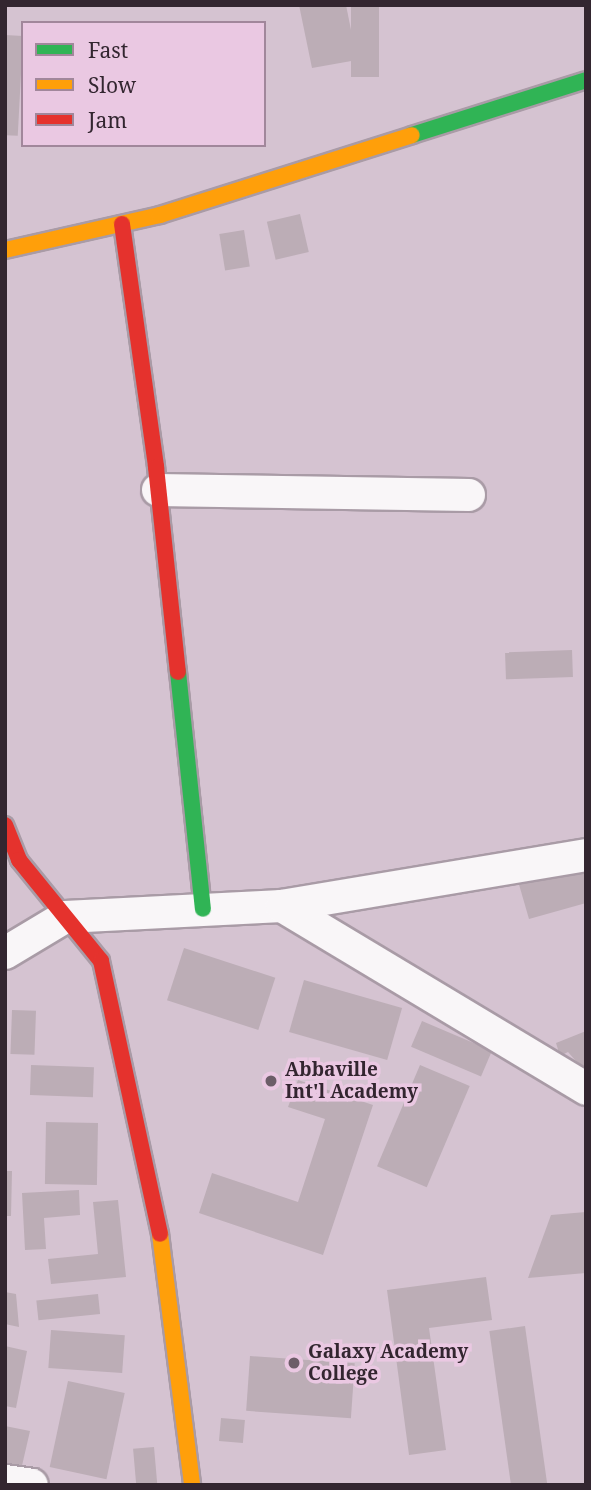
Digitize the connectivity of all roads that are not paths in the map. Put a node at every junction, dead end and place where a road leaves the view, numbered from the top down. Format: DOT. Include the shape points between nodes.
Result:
graph roads {
  1 [pos="586,80"];
  2 [pos="122,224"];
  3 [pos="5,250"];
  4 [pos="158,490"];
  5 [pos="469,495"];
  6 [pos="5,825"];
  7 [pos="586,855"];
  8 [pos="282,906"];
  9 [pos="203,909"];
  10 [pos="65,917"];
  11 [pos="5,953"];
  12 [pos="586,1089"];
  13 [pos="5,1481"];
  14 [pos="32,1485"];
  15 [pos="192,1485"];
  1 -- 2 [label="street"];
  2 -- 3 [label="street"];
  2 -- 4 [label="street"];
  4 -- 5 [label="street"];
  4 -- 9 [label="street"];
  6 -- 10 [label="street" via="19,860"];
  7 -- 8 [label="street"];
  8 -- 9 [label="street"];
  8 -- 12 [label="street"];
  9 -- 10 [label="street"];
  10 -- 11 [label="street"];
  10 -- 15 [label="street" via="101,961 158,1222"];
  13 -- 14 [label="street"];
}
